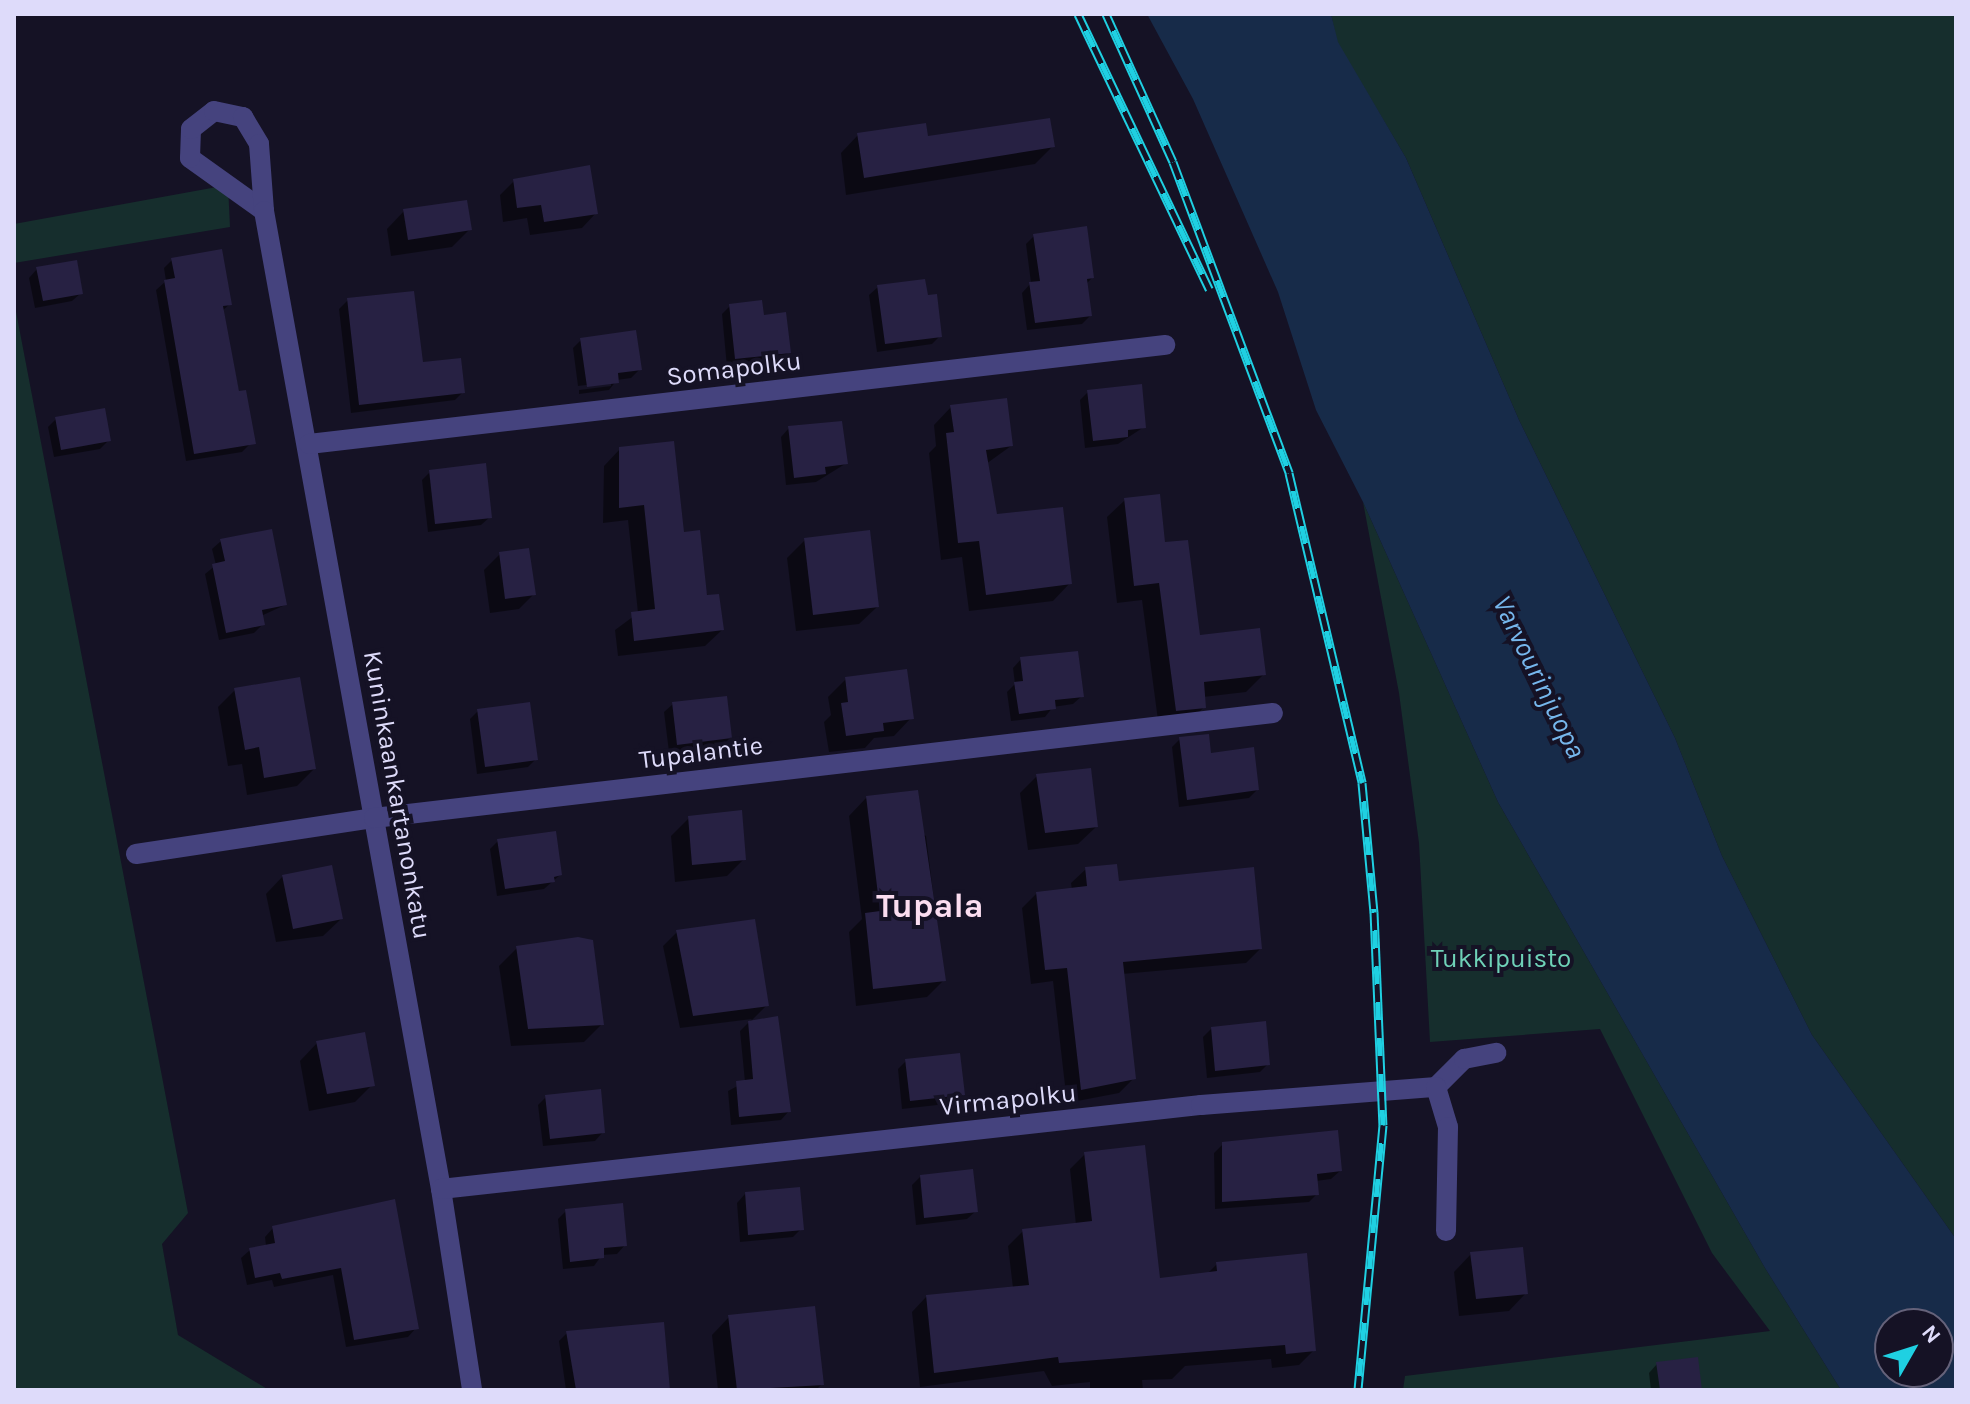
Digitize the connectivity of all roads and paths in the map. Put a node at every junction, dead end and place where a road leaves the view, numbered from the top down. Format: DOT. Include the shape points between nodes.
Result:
graph roads {
  1 [pos="264,211"];
  2 [pos="1165,345"];
  3 [pos="309,444"];
  4 [pos="1273,713"];
  5 [pos="374,818"];
  6 [pos="136,854"];
  7 [pos="1496,1053"];
  8 [pos="1436,1087"];
  9 [pos="441,1189"];
  10 [pos="1446,1231"];
  11 [pos="472,1390"];
  1 -- 1 [label="street, Kuninkaankartanonkatu" via="259,144 243,117 214,111 191,129 190,158"];
  1 -- 3 [label="street, Kuninkaankartanonkatu"];
  2 -- 3 [label="street, Somapolku"];
  3 -- 5 [label="street, Kuninkaankartanonkatu"];
  4 -- 5 [label="street, Tupalantie"];
  5 -- 6 [label="street, Tupalantie"];
  5 -- 9 [label="street, Kuninkaankartanonkatu"];
  7 -- 8 [label="street" via="1464,1059"];
  8 -- 9 [label="street, Virmapolku" via="1201,1105"];
  8 -- 10 [label="street" via="1448,1127"];
  9 -- 11 [label="street, Kuninkaankartanonkatu"];
}
